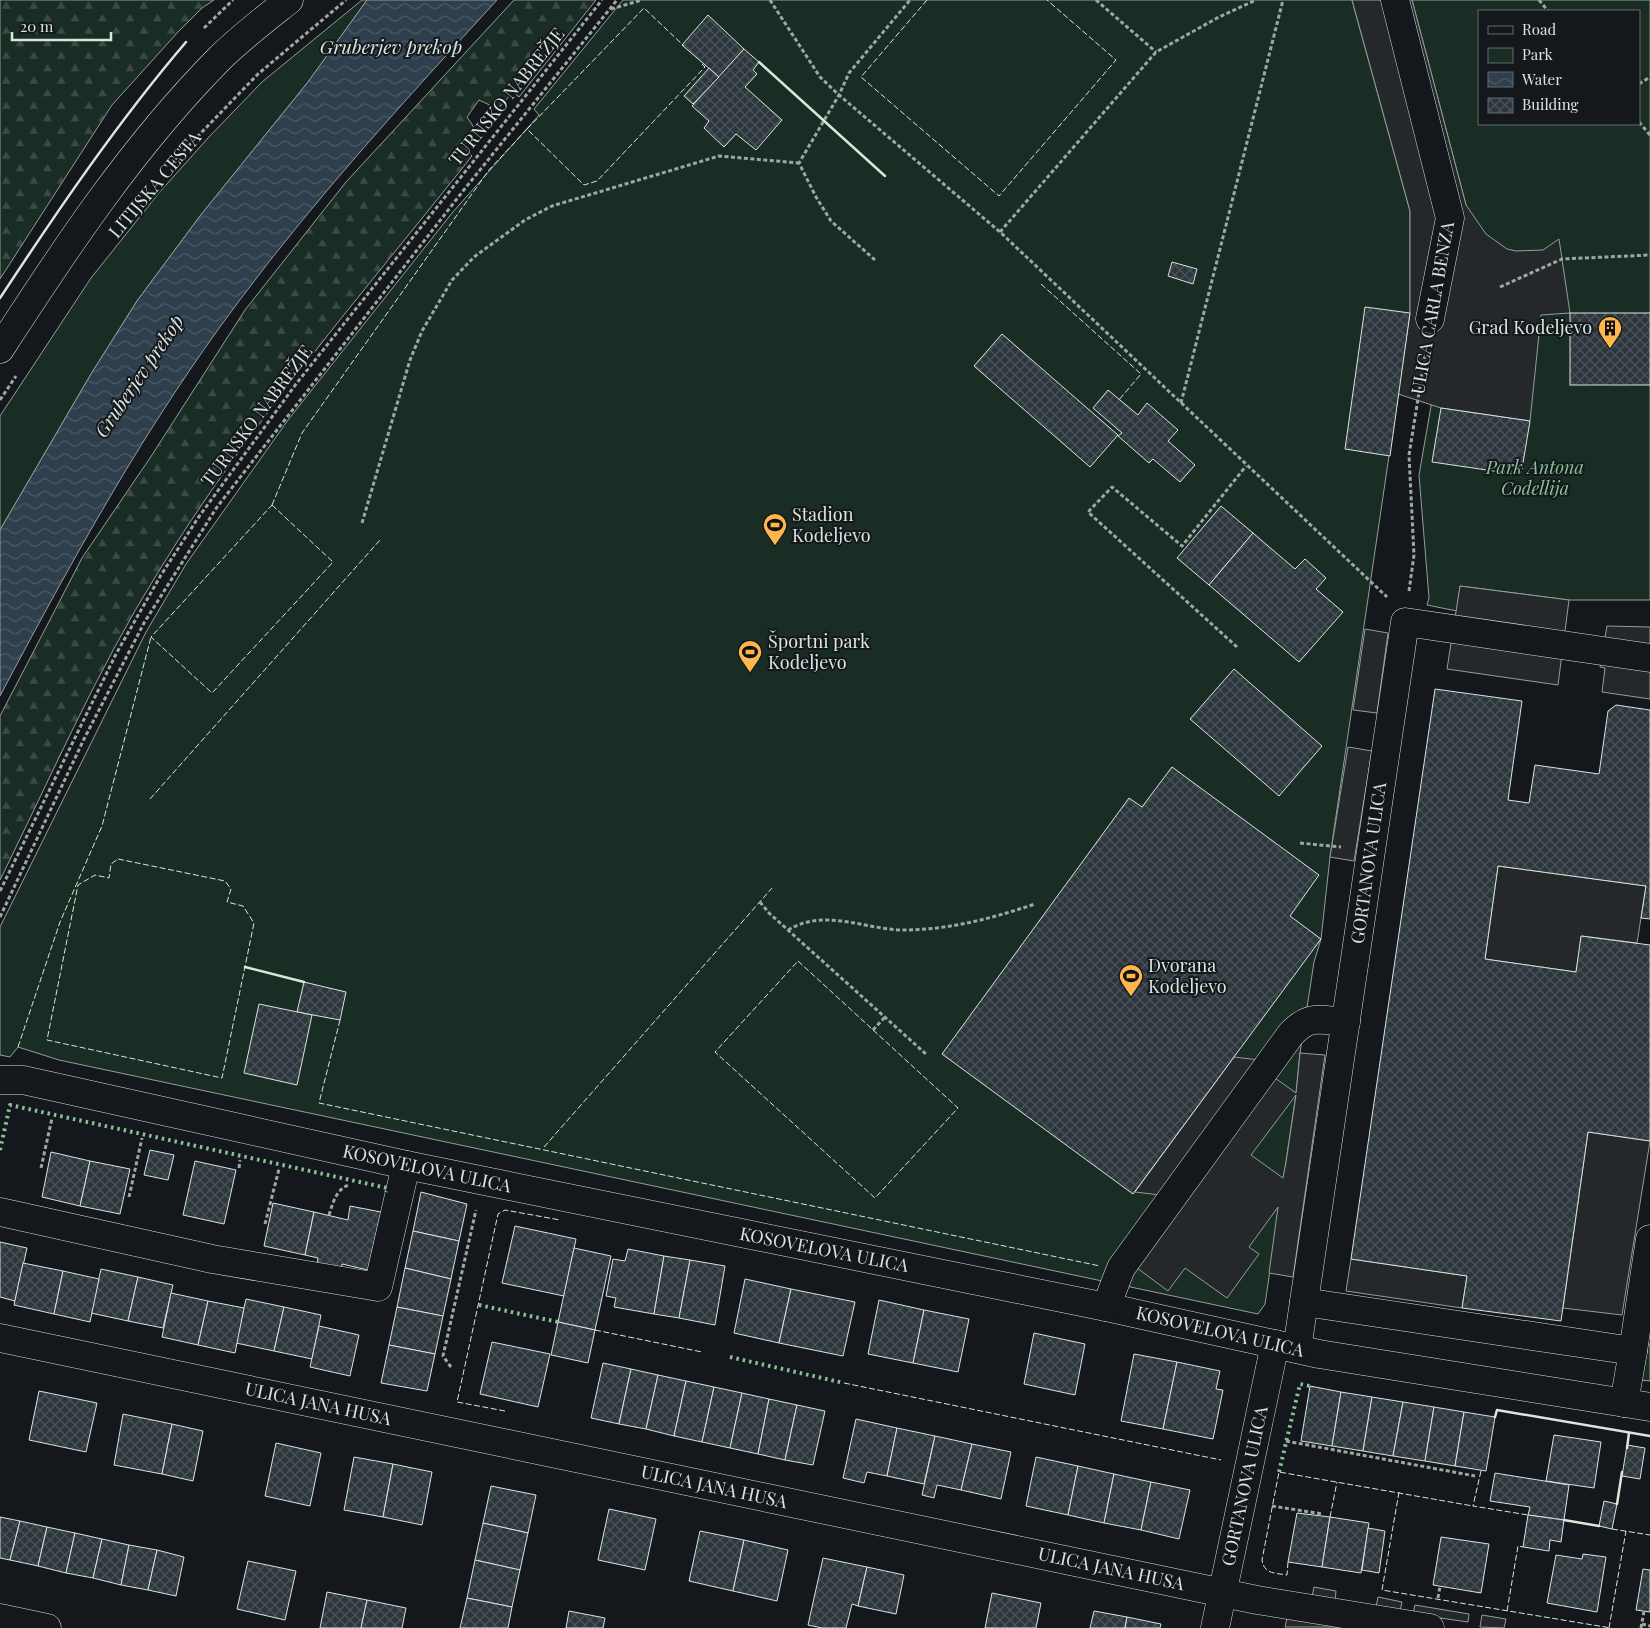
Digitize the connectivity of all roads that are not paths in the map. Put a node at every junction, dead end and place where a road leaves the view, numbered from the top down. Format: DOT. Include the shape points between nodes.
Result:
graph roads {
  1 [pos="288,0"];
  2 [pos="1395,0"];
  3 [pos="1430,319"];
  4 [pos="0,349"];
  5 [pos="1650,658"];
  6 [pos="1346,1022"];
  7 [pos="0,1080"];
  8 [pos="406,1165"];
  9 [pos="0,1212"];
  10 [pos="1650,1239"];
  11 [pos="1304,1302"];
  12 [pos="1106,1307"];
  13 [pos="0,1338"];
  14 [pos="1286,1347"];
  15 [pos="1633,1350"];
  16 [pos="1637,1405"];
  17 [pos="1223,1592"];
  18 [pos="0,1618"];
  19 [pos="47,1628"];
  20 [pos="1215,1628"];
  21 [pos="1430,1628"];
  1 -- 4 [label="street, LITIJSKA CESTA" via="220,58 141,148 74,236"];
  2 -- 3 [label="street, ULICA CARLA BENZA" via="1450,218"];
  5 -- 6 [label="street, GORTANOVA ULICA" via="1406,618"];
  6 -- 11 [label="street, GORTANOVA ULICA"];
  6 -- 12 [label="street" via="1312,1019 1291,1034 1121,1268"];
  7 -- 8 [label="street, KOSOVELOVA ULICA" via="23,1080"];
  8 -- 9 [label="street" via="378,1287 212,1259"];
  8 -- 12 [label="street, KOSOVELOVA ULICA"];
  10 -- 15 [label="street"];
  11 -- 14 [label="street, GORTANOVA ULICA"];
  11 -- 15 [label="street"];
  12 -- 14 [label="street, KOSOVELOVA ULICA"];
  13 -- 17 [label="street, ULICA JANA HUSA"];
  14 -- 16 [label="street, KOSOVELOVA ULICA"];
  14 -- 17 [label="street, GORTANOVA ULICA"];
  15 -- 16 [label="street"];
  17 -- 20 [label="street, GORTANOVA ULICA"];
  17 -- 21 [label="street, ULICA JANA HUSA"];
  18 -- 19 [label="street"];
}
